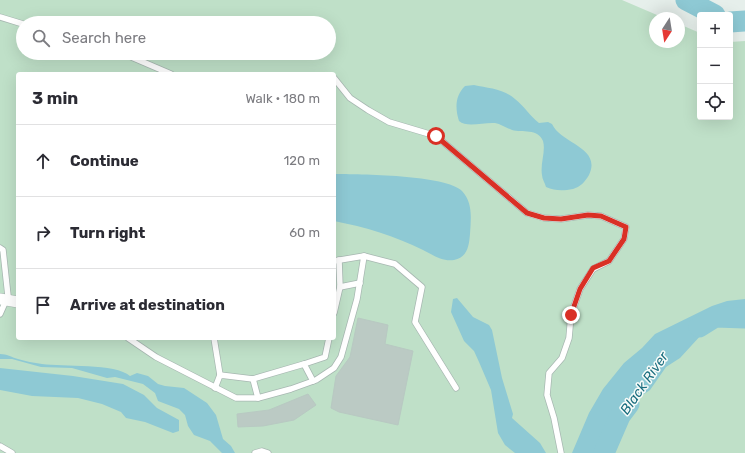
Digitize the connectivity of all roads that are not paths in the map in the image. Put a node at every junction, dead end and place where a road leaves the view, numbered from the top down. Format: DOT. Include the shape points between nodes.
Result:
graph roads {
  1 [pos="0,16"];
  2 [pos="16,22"];
  3 [pos="138,60"];
  4 [pos="166,72"];
  5 [pos="336,80"];
  6 [pos="0,248"];
  7 [pos="364,256"];
  8 [pos="337,260"];
  9 [pos="360,283"];
  10 [pos="340,287"];
  11 [pos="3,299"];
  12 [pos="16,302"];
  13 [pos="336,304"];
  14 [pos="0,314"];
  15 [pos="131,340"];
  16 [pos="214,340"];
  17 [pos="329,340"];
  18 [pos="304,364"];
  19 [pos="220,375"];
  20 [pos="253,379"];
  21 [pos="313,381"];
  22 [pos="215,388"];
  23 [pos="456,388"];
  24 [pos="258,398"];
  25 [pos="0,446"];
  26 [pos="12,453"];
  27 [pos="255,453"];
  28 [pos="268,453"];
  29 [pos="561,453"];
  1 -- 2 [label="lane"];
  3 -- 4 [label="lane"];
  5 -- 29 [label="lane" via="350,98 389,122 436,136 527,213 561,219 601,216 626,227 624,239 609,261 593,268 580,289 571,315 569,338 562,358 549,373 547,395"];
  6 -- 11 [label="lane" via="3,250 8,296"];
  7 -- 8 [label="lane"];
  7 -- 9 [label="lane"];
  7 -- 23 [label="lane" via="395,264 422,287 415,322"];
  8 -- 10 [label="lane"];
  9 -- 10 [label="lane"];
  9 -- 21 [label="lane" via="341,357 334,368"];
  10 -- 13 [label="lane"];
  11 -- 12 [label="street"];
  11 -- 14 [label="lane"];
  15 -- 22 [label="lane" via="156,357"];
  16 -- 19 [label="lane"];
  17 -- 18 [label="lane" via="325,357"];
  18 -- 20 [label="lane"];
  18 -- 21 [label="lane"];
  19 -- 20 [label="lane"];
  19 -- 22 [label="lane"];
  20 -- 24 [label="lane"];
  21 -- 24 [label="lane"];
  22 -- 24 [label="lane" via="236,398"];
  25 -- 26 [label="lane"];
  27 -- 28 [label="lane"];
}
